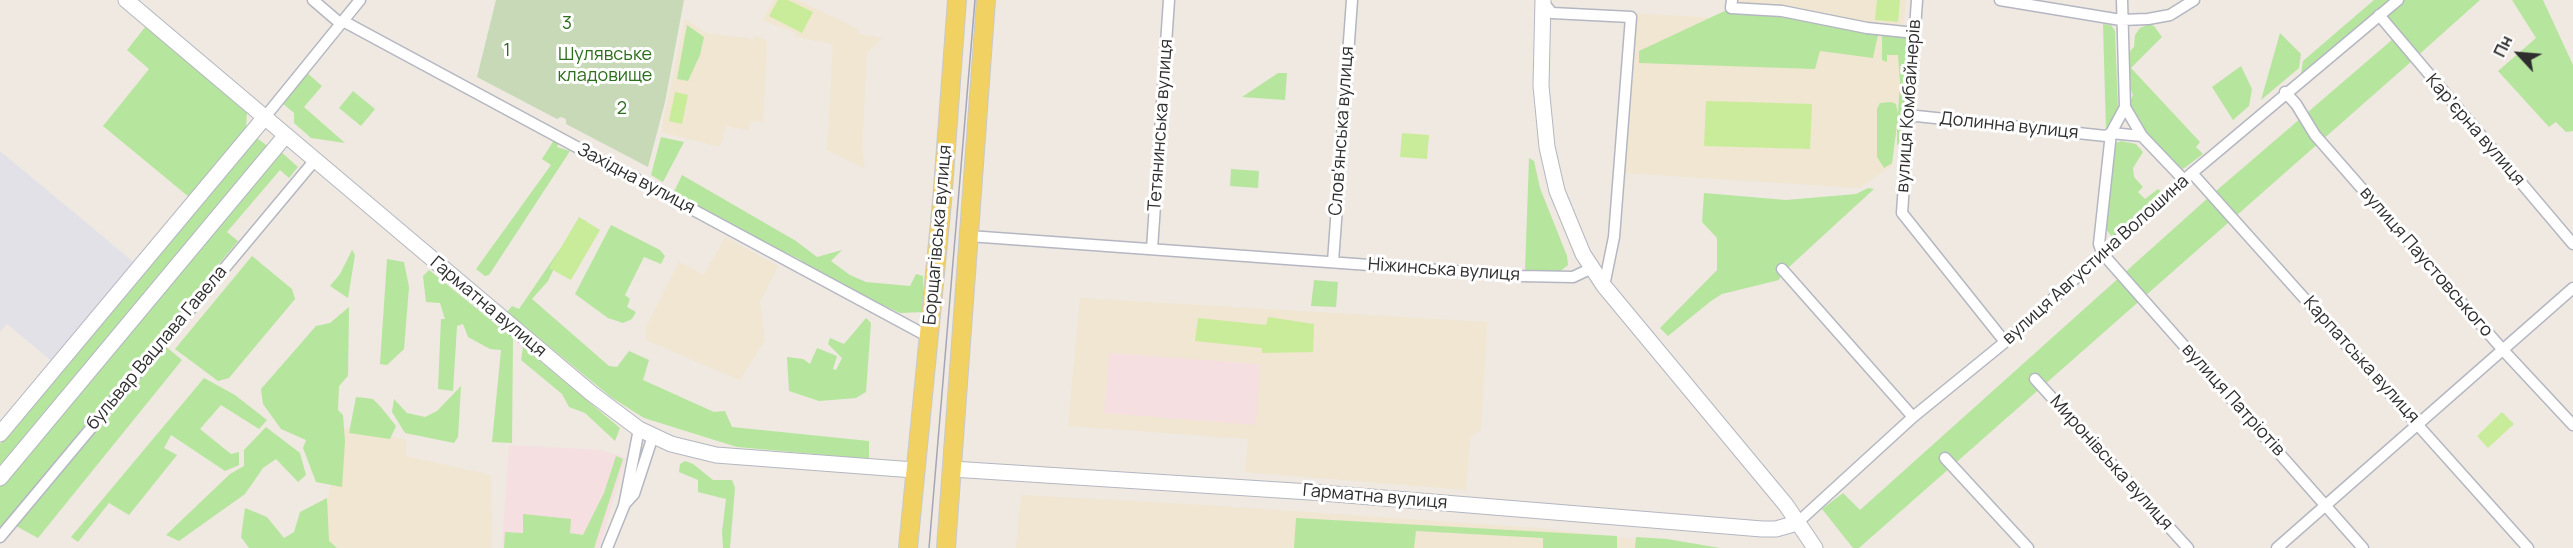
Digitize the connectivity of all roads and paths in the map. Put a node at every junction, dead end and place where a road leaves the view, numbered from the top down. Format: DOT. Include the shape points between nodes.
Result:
graph roads {
  1 [pos="126,0"];
  2 [pos="313,0"];
  3 [pos="360,0"];
  4 [pos="957,0"];
  5 [pos="986,0"];
  6 [pos="1169,0"];
  7 [pos="1352,0"];
  8 [pos="1732,0"];
  9 [pos="1917,0"];
  10 [pos="2000,0"];
  11 [pos="2122,0"];
  12 [pos="2194,0"];
  13 [pos="2398,0"];
  14 [pos="1543,1"];
  15 [pos="2379,15"];
  16 [pos="2121,20"];
  17 [pos="342,22"];
  18 [pos="1915,33"];
  19 [pos="2285,92"];
  20 [pos="2125,107"];
  21 [pos="1907,115"];
  22 [pos="265,117"];
  23 [pos="2111,133"];
  24 [pos="286,135"];
  25 [pos="2142,136"];
  26 [pos="315,160"];
  27 [pos="2188,176"];
  28 [pos="969,236"];
  29 [pos="2573,244"];
  30 [pos="1152,249"];
  31 [pos="2102,253"];
  32 [pos="1333,262"];
  33 [pos="1590,269"];
  34 [pos="1782,269"];
  35 [pos="1604,286"];
  36 [pos="2573,288"];
  37 [pos="929,337"];
  38 [pos="2005,342"];
  39 [pos="2503,350"];
  40 [pos="2035,379"];
  41 [pos="1913,417"];
  42 [pos="2417,423"];
  43 [pos="2573,425"];
  44 [pos="646,433"];
  45 [pos="0,434"];
  46 [pos="1945,458"];
  47 [pos="952,468"];
  48 [pos="914,470"];
  49 [pos="0,478"];
  50 [pos="2325,504"];
  51 [pos="624,506"];
  52 [pos="1797,523"];
  53 [pos="0,537"];
  54 [pos="607,548"];
  55 [pos="908,548"];
  56 [pos="946,548"];
  57 [pos="1815,548"];
  58 [pos="2028,548"];
  59 [pos="2188,548"];
  60 [pos="2277,548"];
  61 [pos="2364,548"];
  62 [pos="2528,548"];
  1 -- 22 [label="street, Гарматна вулиця"];
  2 -- 17 [label="street, Західна вулиця"];
  3 -- 17 [label="street"];
  4 -- 37 [label="main road, Борщагівська вулиця"];
  5 -- 28 [label="main road, Борщагівська вулиця"];
  6 -- 30 [label="street, Тетянинська вулиця"];
  7 -- 32 [label="street, Слов'янська вулиця"];
  8 -- 18 [label="street" via="1731,8 1782,11"];
  9 -- 18 [label="street, вулиця Комбайнерів"];
  10 -- 16 [label="street"];
  11 -- 16 [label="street"];
  12 -- 16 [label="street" via="2170,15"];
  13 -- 15 [label="street, вулиця Августина Волошина"];
  14 -- 33 [label="street" via="1541,86 1546,147 1569,224"];
  14 -- 35 [label="street" via="1552,13 1631,17 1614,237"];
  15 -- 19 [label="street, вулиця Августина Волошина"];
  15 -- 29 [label="street, Карʼєрна вулиця"];
  16 -- 20 [label="street"];
  17 -- 22 [label="street"];
  17 -- 37 [label="street, Західна вулиця"];
  18 -- 21 [label="street, вулиця Комбайнерів"];
  19 -- 27 [label="street, вулиця Августина Волошина"];
  19 -- 39 [label="street, вулиця Паустовського" via="2315,135"];
  20 -- 23 [label="street"];
  20 -- 25 [label="street, Карпатська вулиця"];
  21 -- 23 [label="street, Долинна вулиця" via="2106,136"];
  21 -- 38 [label="street, вулиця Комбайнерів" via="1902,213"];
  22 -- 24 [label="street, Гарматна вулиця"];
  22 -- 45 [label="street"];
  23 -- 25 [label="street, Долинна вулиця"];
  23 -- 31 [label="street" via="2099,244"];
  24 -- 26 [label="street, Гарматна вулиця"];
  24 -- 49 [label="street, бульвар Вацлава Гавела"];
  25 -- 27 [label="street, Карпатська вулиця"];
  26 -- 44 [label="street, Гарматна вулиця" via="601,402"];
  26 -- 53 [label="street, бульвар Вацлава Гавела"];
  27 -- 31 [label="street, вулиця Августина Волошина"];
  27 -- 42 [label="street, Карпатська вулиця"];
  28 -- 30 [label="street, Ніжинська вулиця"];
  28 -- 47 [label="main road, Борщагівська вулиця"];
  30 -- 32 [label="street, Ніжинська вулиця"];
  31 -- 38 [label="street, вулиця Августина Волошина"];
  31 -- 50 [label="street, вулиця Патріотів"];
  32 -- 33 [label="street, Ніжинська вулиця" via="1531,277 1573,278"];
  33 -- 35 [label="street"];
  34 -- 41 [label="street"];
  35 -- 52 [label="street"];
  36 -- 39 [label="street"];
  37 -- 48 [label="main road, Борщагівська вулиця"];
  38 -- 41 [label="street, вулиця Августина Волошина"];
  39 -- 42 [label="street"];
  39 -- 43 [label="street, вулиця Паустовського"];
  40 -- 59 [label="street, Миронівська вулиця"];
  41 -- 52 [label="street, вулиця Августина Волошина"];
  42 -- 50 [label="street"];
  42 -- 62 [label="street, Карпатська вулиця"];
  44 -- 48 [label="street, Гарматна вулиця" via="716,455"];
  44 -- 51 [label="street"];
  44 -- 51 [label="street" via="634,494"];
  46 -- 58 [label="street"];
  47 -- 52 [label="street, Гарматна вулиця" via="1762,529"];
  47 -- 56 [label="main road, Борщагівська вулиця"];
  48 -- 55 [label="main road, Борщагівська вулиця"];
  50 -- 60 [label="street"];
  50 -- 61 [label="street, вулиця Патріотів"];
  51 -- 54 [label="street"];
  52 -- 57 [label="street"];
}
